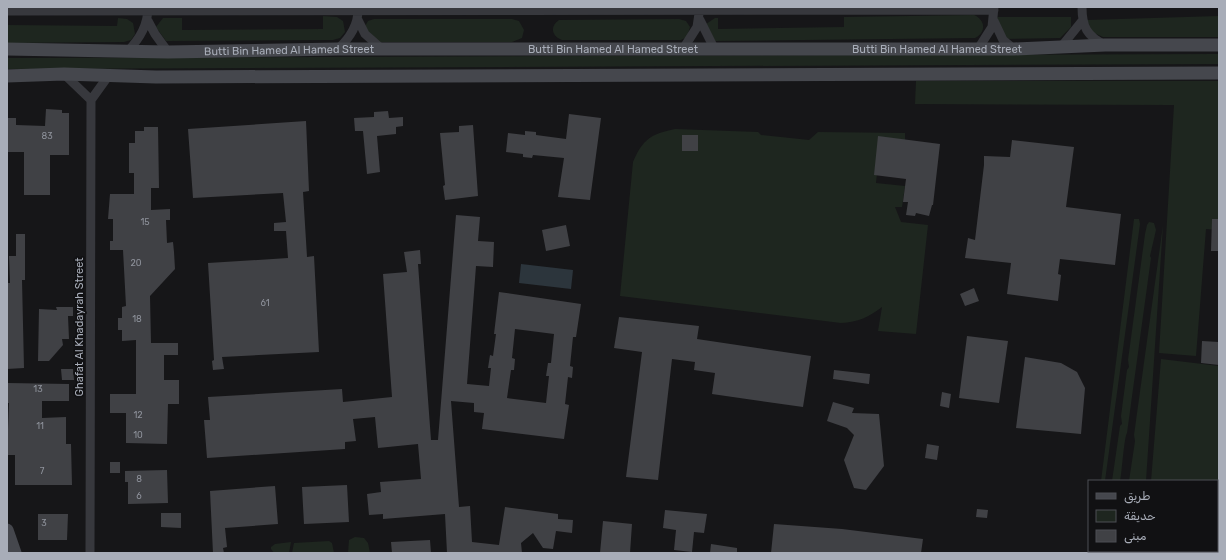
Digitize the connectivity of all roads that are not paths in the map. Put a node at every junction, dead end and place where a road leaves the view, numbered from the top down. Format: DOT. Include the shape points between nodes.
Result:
graph roads {
  1 [pos="1082,7"];
  2 [pos="359,8"];
  3 [pos="994,8"];
  4 [pos="148,9"];
  5 [pos="700,9"];
  6 [pos="7,11"];
  7 [pos="358,20"];
  8 [pos="700,20"];
  9 [pos="148,21"];
  10 [pos="994,21"];
  11 [pos="1082,21"];
  12 [pos="1219,45"];
  13 [pos="1105,46"];
  14 [pos="1061,47"];
  15 [pos="7,49"];
  16 [pos="338,49"];
  17 [pos="382,49"];
  18 [pos="683,49"];
  19 [pos="978,49"];
  20 [pos="1014,49"];
  21 [pos="715,50"];
  22 [pos="128,51"];
  23 [pos="168,52"];
  24 [pos="1219,73"];
  25 [pos="64,74"];
  26 [pos="7,76"];
  27 [pos="109,76"];
  28 [pos="91,100"];
  29 [pos="7,530"];
  30 [pos="16,553"];
  31 [pos="90,553"];
  1 -- 11 [label="street"];
  2 -- 4 [label="street"];
  2 -- 5 [label="street"];
  2 -- 7 [label="street"];
  3 -- 5 [label="street"];
  3 -- 10 [label="street"];
  4 -- 6 [label="street"];
  4 -- 9 [label="street"];
  5 -- 8 [label="street"];
  7 -- 16 [label="street" via="348,39"];
  7 -- 17 [label="street" via="365,34"];
  8 -- 18 [label="street" via="692,39"];
  8 -- 21 [label="street"];
  9 -- 22 [label="street" via="138,40"];
  9 -- 23 [label="street" via="154,34"];
  10 -- 19 [label="street"];
  10 -- 20 [label="street" via="1004,40"];
  11 -- 13 [label="street" via="1088,33"];
  11 -- 14 [label="street"];
  12 -- 13 [label="street, Butti Bin Hamed Al Hamed Street"];
  13 -- 14 [label="street, Butti Bin Hamed Al Hamed Street"];
  14 -- 20 [label="street, Butti Bin Hamed Al Hamed Street"];
  15 -- 22 [label="street, Butti Bin Hamed Al Hamed Street"];
  16 -- 17 [label="street, Butti Bin Hamed Al Hamed Street"];
  16 -- 23 [label="street, Butti Bin Hamed Al Hamed Street"];
  17 -- 18 [label="street, Butti Bin Hamed Al Hamed Street"];
  18 -- 21 [label="street, Butti Bin Hamed Al Hamed Street"];
  19 -- 20 [label="street, Butti Bin Hamed Al Hamed Street"];
  19 -- 21 [label="street, Butti Bin Hamed Al Hamed Street"];
  22 -- 23 [label="street, Butti Bin Hamed Al Hamed Street"];
  24 -- 27 [label="street"];
  25 -- 26 [label="street"];
  25 -- 27 [label="street"];
  25 -- 28 [label="street"];
  27 -- 28 [label="street"];
  28 -- 31 [label="street, Ghafat Al Khadayrah Street"];
  29 -- 30 [label="street"];
}
